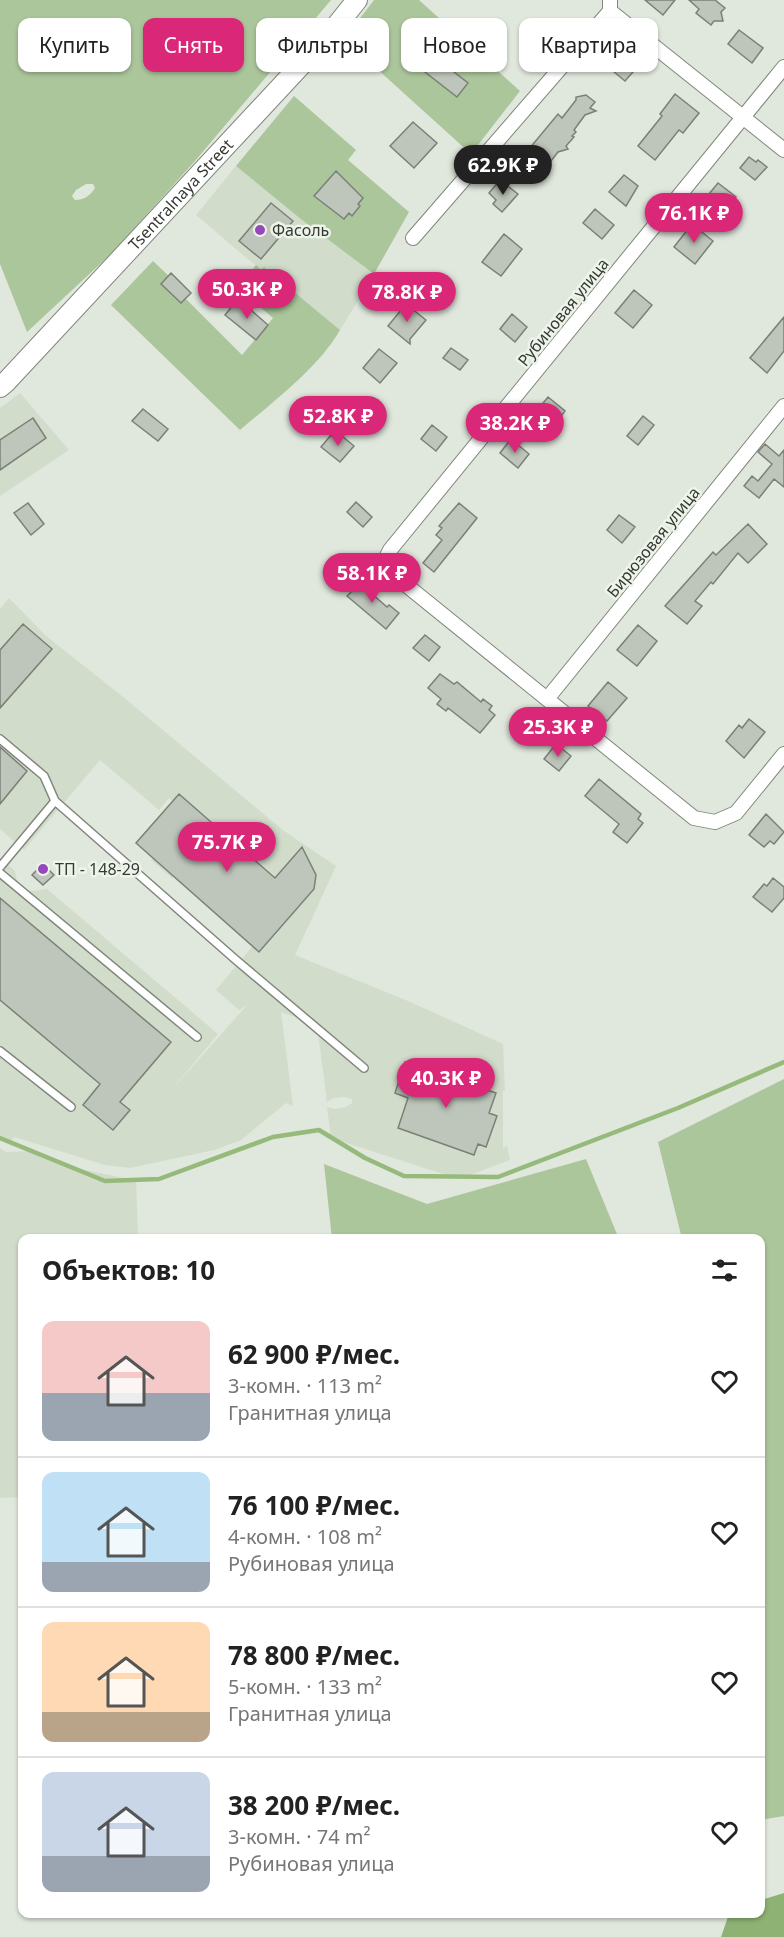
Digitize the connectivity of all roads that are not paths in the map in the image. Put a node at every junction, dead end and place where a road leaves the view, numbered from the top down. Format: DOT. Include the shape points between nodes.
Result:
graph roads {
  1 [pos="357,0"];
  2 [pos="610,5"];
  3 [pos="784,67"];
  4 [pos="743,117"];
  5 [pos="784,150"];
  6 [pos="414,238"];
  7 [pos="0,387"];
  8 [pos="784,406"];
  9 [pos="547,699"];
  10 [pos="0,739"];
  11 [pos="784,754"];
  12 [pos="55,801"];
  13 [pos="0,867"];
  14 [pos="0,873"];
  15 [pos="197,1037"];
  16 [pos="0,1051"];
  17 [pos="364,1068"];
  18 [pos="71,1107"];
  1 -- 7 [label="main road, Tsentralnaya Street"];
  2 -- 4 [label="street"];
  2 -- 6 [label="street"];
  3 -- 4 [label="street, Рубиновая улица"];
  4 -- 5 [label="street"];
  4 -- 9 [label="street, Рубиновая улица" via="390,550 385,561 390,572"];
  8 -- 9 [label="street, Бирюзовая улица"];
  9 -- 11 [label="street" via="694,818 715,822 736,813"];
  10 -- 12 [label="lane" via="45,776"];
  12 -- 13 [label="lane"];
  12 -- 17 [label="lane"];
  14 -- 15 [label="lane"];
  16 -- 18 [label="lane"];
}
